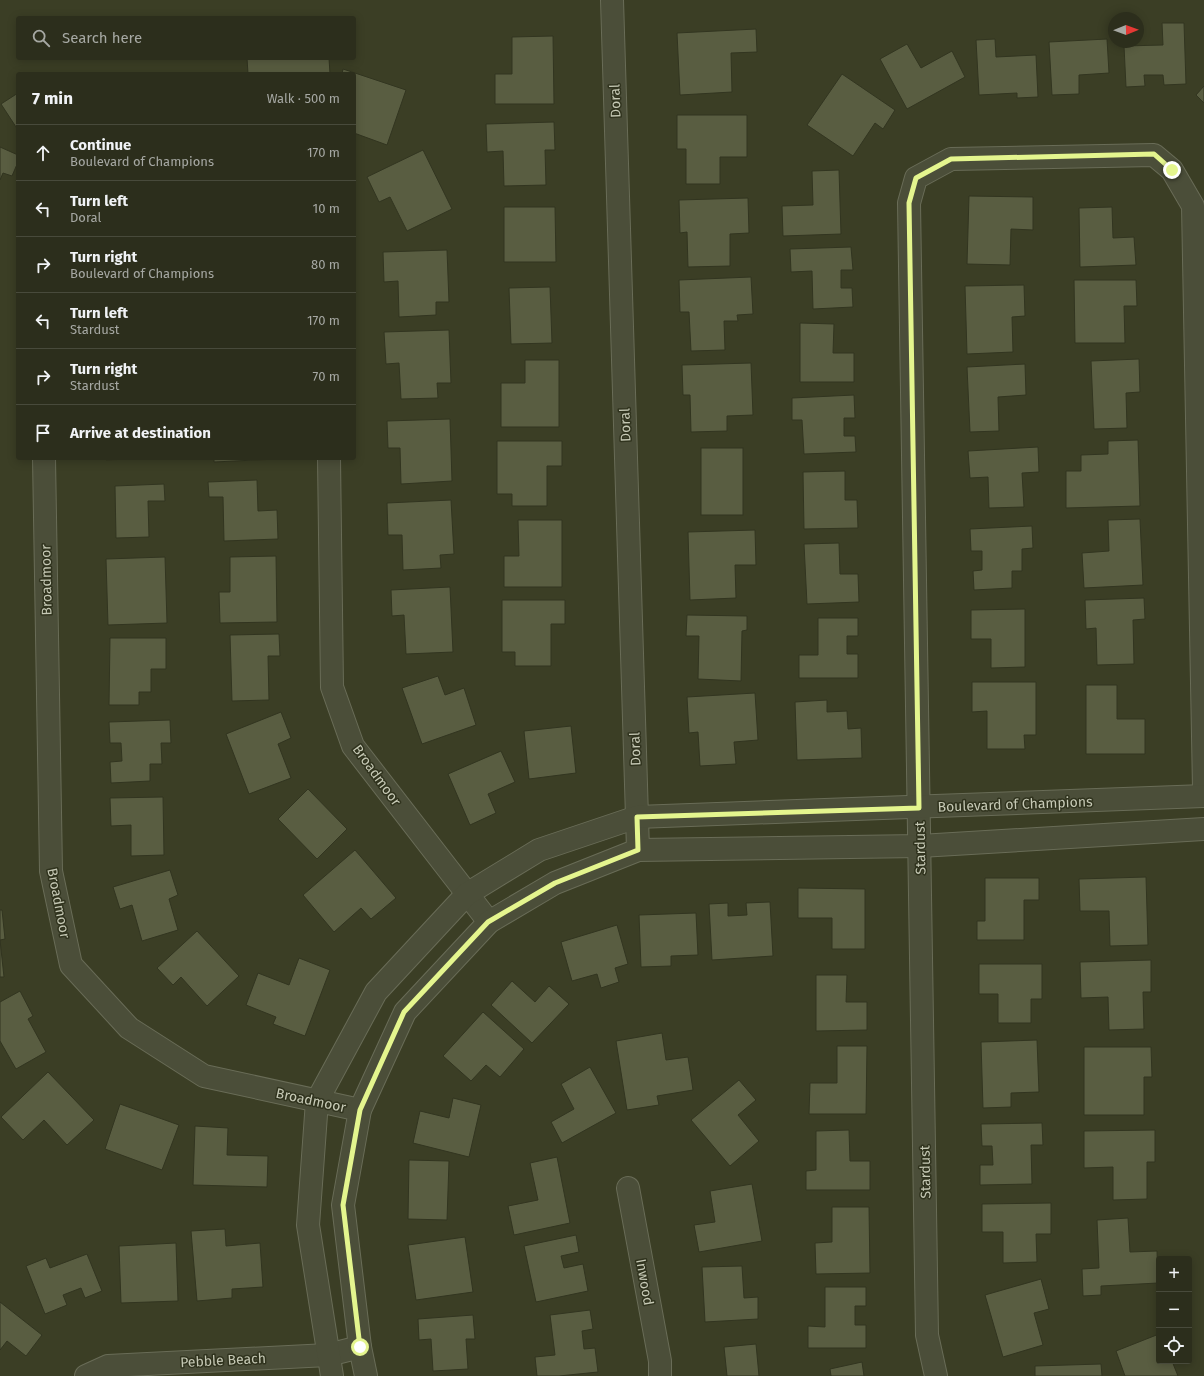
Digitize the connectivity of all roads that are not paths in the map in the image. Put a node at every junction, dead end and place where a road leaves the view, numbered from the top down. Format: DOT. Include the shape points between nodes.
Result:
graph roads {
  1 [pos="612,0"];
  2 [pos="44,460"];
  3 [pos="329,460"];
  4 [pos="1204,789"];
  5 [pos="1204,796"];
  6 [pos="919,808"];
  7 [pos="637,817"];
  8 [pos="1204,829"];
  9 [pos="920,846"];
  10 [pos="638,850"];
  11 [pos="466,894"];
  12 [pos="488,922"];
  13 [pos="317,1101"];
  14 [pos="360,1110"];
  15 [pos="628,1188"];
  16 [pos="360,1347"];
  17 [pos="330,1366"];
  18 [pos="86,1376"];
  19 [pos="366,1376"];
  20 [pos="660,1376"];
  21 [pos="936,1376"];
  1 -- 7 [label="street, Doral"];
  2 -- 13 [label="street, Broadmoor" via="51,871 71,965 129,1028 204,1076"];
  3 -- 11 [label="street, Broadmoor" via="332,687 353,746"];
  4 -- 6 [label="street, Stardust" via="1193,206 1172,170 1154,154 951,159 916,178 909,203"];
  5 -- 6 [label="street, Boulevard of Champions"];
  6 -- 7 [label="street, Boulevard of Champions"];
  6 -- 9 [label="street, Stardust"];
  7 -- 10 [label="street, Doral"];
  7 -- 11 [label="street, Boulevard of Champions" via="538,850"];
  8 -- 9 [label="street"];
  9 -- 10 [label="street"];
  9 -- 21 [label="street, Stardust" via="927,1335"];
  10 -- 12 [label="street" via="555,883"];
  11 -- 12 [label="street, Broadmoor"];
  11 -- 13 [label="street, Boulevard of Champions" via="376,992"];
  12 -- 14 [label="street" via="404,1012"];
  13 -- 14 [label="street, Broadmoor"];
  13 -- 17 [label="street, Boulevard of Champions" via="308,1225"];
  14 -- 16 [label="street" via="343,1205"];
  15 -- 20 [label="street, Inwood" via="660,1362"];
  16 -- 17 [label="street, Pebble Beach"];
  16 -- 19 [label="street"];
  17 -- 18 [label="street, Pebble Beach" via="108,1366"];
}
